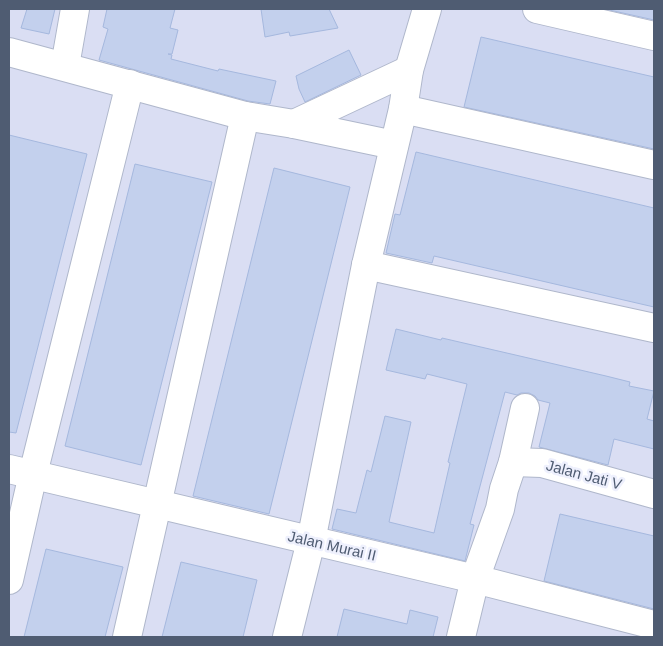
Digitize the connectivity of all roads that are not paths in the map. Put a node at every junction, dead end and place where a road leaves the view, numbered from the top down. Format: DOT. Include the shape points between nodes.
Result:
graph roads {
  1 [pos="74,9"];
  2 [pos="426,9"];
  3 [pos="537,9"];
  4 [pos="654,36"];
  5 [pos="9,52"];
  6 [pos="65,66"];
  7 [pos="409,70"];
  8 [pos="130,84"];
  9 [pos="403,109"];
  10 [pos="245,116"];
  11 [pos="294,124"];
  12 [pos="394,145"];
  13 [pos="654,165"];
  14 [pos="366,265"];
  15 [pos="654,328"];
  16 [pos="524,408"];
  17 [pos="513,462"];
  18 [pos="21,471"];
  19 [pos="654,494"];
  20 [pos="157,505"];
  21 [pos="311,541"];
  22 [pos="9,580"];
  23 [pos="475,580"];
  24 [pos="654,625"];
  25 [pos="615,627"];
  26 [pos="127,637"];
  27 [pos="287,637"];
  28 [pos="461,637"];
  1 -- 6 [label="street"];
  2 -- 7 [label="street"];
  3 -- 4 [label="street"];
  5 -- 6 [label="street"];
  6 -- 8 [label="street"];
  7 -- 9 [label="street"];
  7 -- 11 [label="street"];
  8 -- 10 [label="street"];
  8 -- 18 [label="street"];
  9 -- 12 [label="street"];
  9 -- 13 [label="street"];
  10 -- 11 [label="street"];
  10 -- 20 [label="street"];
  11 -- 12 [label="street"];
  12 -- 14 [label="street"];
  14 -- 15 [label="street"];
  14 -- 21 [label="street"];
  16 -- 17 [label="street"];
  17 -- 19 [label="street, Jalan Jati V" via="542,462"];
  17 -- 23 [label="street"];
  18 -- 20 [label="street, Jalan Murai II"];
  18 -- 22 [label="street"];
  20 -- 21 [label="street, Jalan Murai II"];
  20 -- 26 [label="street"];
  21 -- 23 [label="street, Jalan Murai II"];
  21 -- 27 [label="street"];
  23 -- 25 [label="street, Jalan Murai II"];
  23 -- 28 [label="street"];
  24 -- 25 [label="street, Jalan Murai II"];
}
